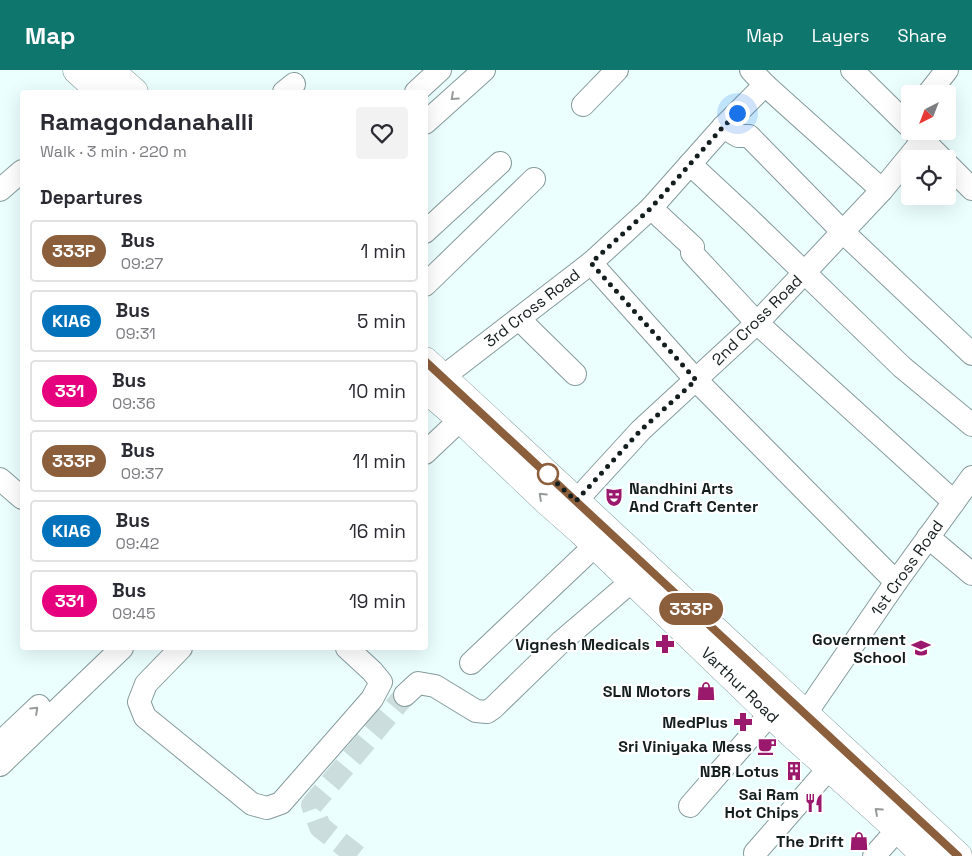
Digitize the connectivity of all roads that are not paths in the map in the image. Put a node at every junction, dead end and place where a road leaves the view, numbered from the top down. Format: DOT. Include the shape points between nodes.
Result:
graph roads {
  1 [pos="77,70"];
  2 [pos="109,70"];
  3 [pos="440,70"];
  4 [pos="484,70"];
  5 [pos="617,70"];
  6 [pos="852,70"];
  7 [pos="947,70"];
  8 [pos="758,77"];
  9 [pos="935,85"];
  10 [pos="100,90"];
  11 [pos="132,90"];
  12 [pos="418,90"];
  13 [pos="583,105"];
  14 [pos="901,117"];
  15 [pos="428,120"];
  16 [pos="723,127"];
  17 [pos="906,140"];
  18 [pos="924,140"];
  19 [pos="934,150"];
  20 [pos="500,163"];
  21 [pos="690,164"];
  22 [pos="20,173"];
  23 [pos="956,173"];
  24 [pos="534,179"];
  25 [pos="972,189"];
  26 [pos="0,190"];
  27 [pos="882,190"];
  28 [pos="651,208"];
  29 [pos="428,229"];
  30 [pos="843,232"];
  31 [pos="591,263"];
  32 [pos="804,273"];
  33 [pos="428,282"];
  34 [pos="519,319"];
  35 [pos="757,323"];
  36 [pos="972,354"];
  37 [pos="575,374"];
  38 [pos="431,376"];
  39 [pos="696,380"];
  40 [pos="972,425"];
  41 [pos="478,426"];
  42 [pos="428,451"];
  43 [pos="972,477"];
  44 [pos="0,479"];
  45 [pos="20,496"];
  46 [pos="954,502"];
  47 [pos="569,508"];
  48 [pos="928,537"];
  49 [pos="594,544"];
  50 [pos="972,574"];
  51 [pos="632,581"];
  52 [pos="896,582"];
  53 [pos="100,650"];
  54 [pos="120,650"];
  55 [pos="175,650"];
  56 [pos="349,650"];
  57 [pos="471,663"];
  58 [pos="405,694"];
  59 [pos="769,712"];
  60 [pos="797,723"];
  61 [pos="0,743"];
  62 [pos="0,765"];
  63 [pos="830,768"];
  64 [pos="690,806"];
  65 [pos="898,829"];
  66 [pos="754,853"];
  67 [pos="874,856"];
  68 [pos="926,856"];
  69 [pos="958,856"];
  1 -- 10 [label="main road"];
  2 -- 11 [label="main road"];
  3 -- 12 [label="street"];
  4 -- 15 [label="street, one-way"];
  5 -- 13 [label="street"];
  6 -- 14 [label="street"];
  7 -- 9 [label="street"];
  8 -- 16 [label="street, 3rd Cross Road"];
  8 -- 27 [label="street"];
  16 -- 21 [label="street, 3rd Cross Road"];
  16 -- 30 [label="street" via="738,136 749,136"];
  17 -- 27 [label="street, 2nd Cross Road"];
  18 -- 19 [label="street"];
  20 -- 29 [label="street"];
  21 -- 28 [label="street, 3rd Cross Road"];
  21 -- 32 [label="street"];
  22 -- 26 [label="street"];
  23 -- 25 [label="street"];
  24 -- 33 [label="street"];
  27 -- 30 [label="street, 2nd Cross Road"];
  28 -- 31 [label="street, 3rd Cross Road"];
  28 -- 35 [label="street" via="693,247 692,253"];
  30 -- 32 [label="street, 2nd Cross Road"];
  30 -- 36 [label="street"];
  31 -- 34 [label="street, 3rd Cross Road"];
  31 -- 39 [label="street"];
  32 -- 35 [label="street, 2nd Cross Road"];
  32 -- 40 [label="street" via="902,367"];
  34 -- 37 [label="street"];
  34 -- 38 [label="street, 3rd Cross Road"];
  35 -- 39 [label="street, 2nd Cross Road"];
  35 -- 46 [label="street"];
  38 -- 41 [label="main road, Varthur Road"];
  39 -- 47 [label="street, 2nd Cross Road" via="641,430"];
  39 -- 52 [label="street"];
  41 -- 42 [label="street"];
  41 -- 47 [label="main road, Varthur Road"];
  43 -- 46 [label="street, 1st Cross Road"];
  44 -- 45 [label="street"];
  46 -- 48 [label="street, 1st Cross Road"];
  47 -- 49 [label="main road, Varthur Road"];
  47 -- 60 [label="main road, Varthur Road"];
  48 -- 50 [label="street"];
  48 -- 52 [label="street, 1st Cross Road"];
  49 -- 51 [label="main road, Varthur Road"];
  49 -- 57 [label="street"];
  51 -- 58 [label="street" via="487,712 476,711 435,686 418,684"];
  51 -- 59 [label="main road, Varthur Road"];
  52 -- 60 [label="street, 1st Cross Road"];
  61 -- 53 [label="street, one-way"];
  54 -- 62 [label="street"];
  55 -- 56 [label="street" via="146,684 139,702 145,716 252,804 267,808 281,803 372,699 381,682"];
  59 -- 60 [label="main road, Varthur Road"];
  59 -- 64 [label="street"];
  60 -- 63 [label="main road, Varthur Road"];
  60 -- 69 [label="main road, Varthur Road"];
  65 -- 63 [label="main road, Varthur Road, one-way"];
  63 -- 66 [label="street"];
  65 -- 67 [label="street"];
  65 -- 68 [label="main road, Varthur Road"];
}
